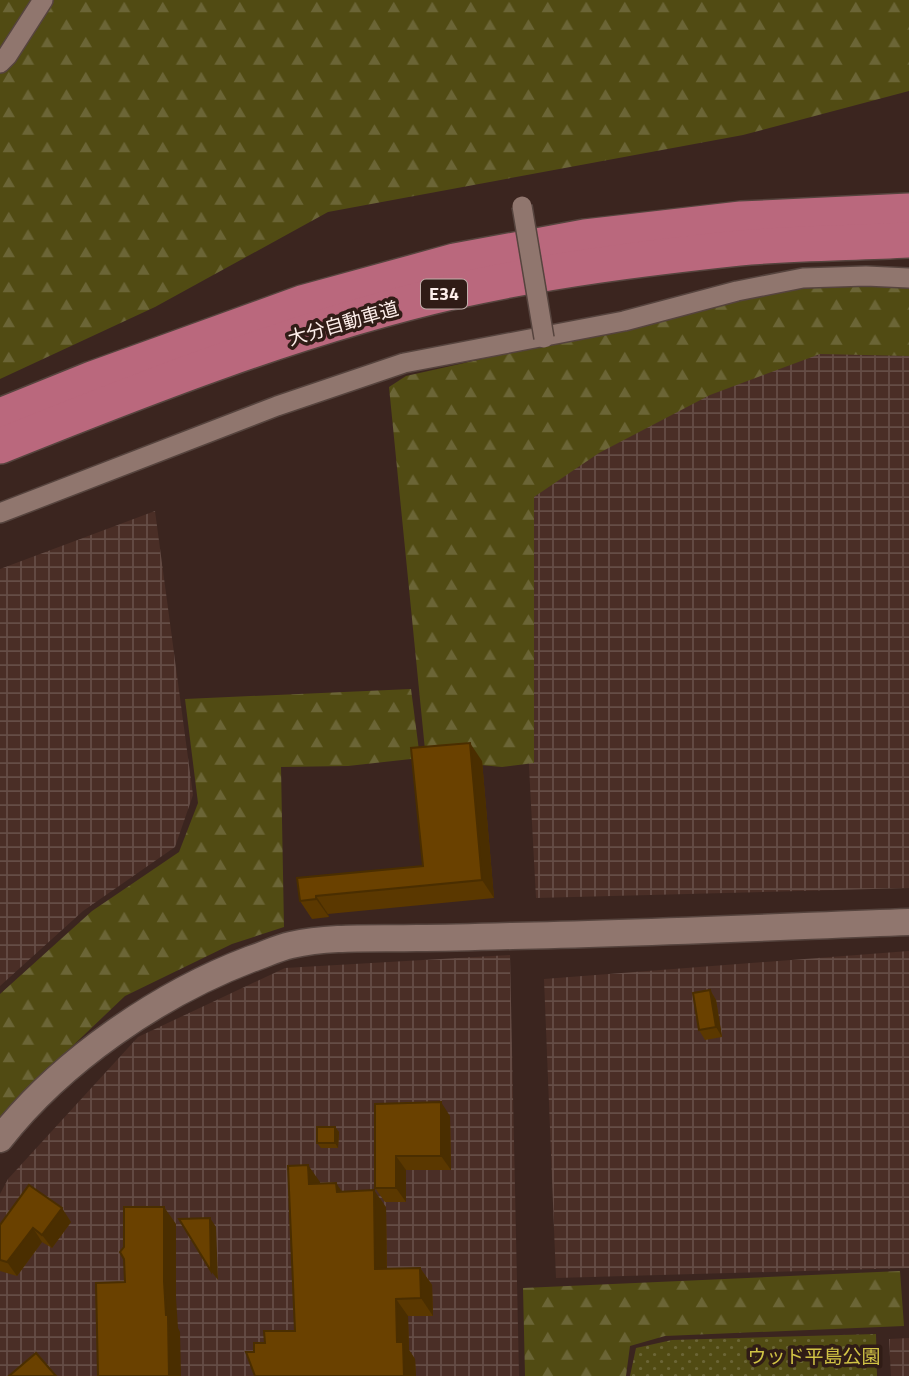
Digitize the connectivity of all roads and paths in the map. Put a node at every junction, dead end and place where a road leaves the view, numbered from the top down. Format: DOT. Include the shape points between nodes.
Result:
graph roads {
  1 [pos="43,0"];
  2 [pos="0,63"];
  3 [pos="522,206"];
  4 [pos="909,211"];
  5 [pos="909,240"];
  6 [pos="909,278"];
  7 [pos="544,338"];
  8 [pos="0,416"];
  9 [pos="0,446"];
  10 [pos="0,513"];
  11 [pos="909,922"];
  12 [pos="0,1139"];
  1 -- 2 [label="street"];
  3 -- 7 [label="street, bridge"];
  4 -- 8 [label="highway, 大分自動車道 / E34" via="741,219 598,235 455,261 303,303"];
  5 -- 9 [label="highway, 大分自動車道 / E34" via="742,248 589,267 456,291 311,331"];
  6 -- 7 [label="street" via="803,278"];
  7 -- 10 [label="street" via="404,363 277,406"];
  11 -- 12 [label="street" via="367,937 289,945 218,972 110,1037 61,1075"];
}
